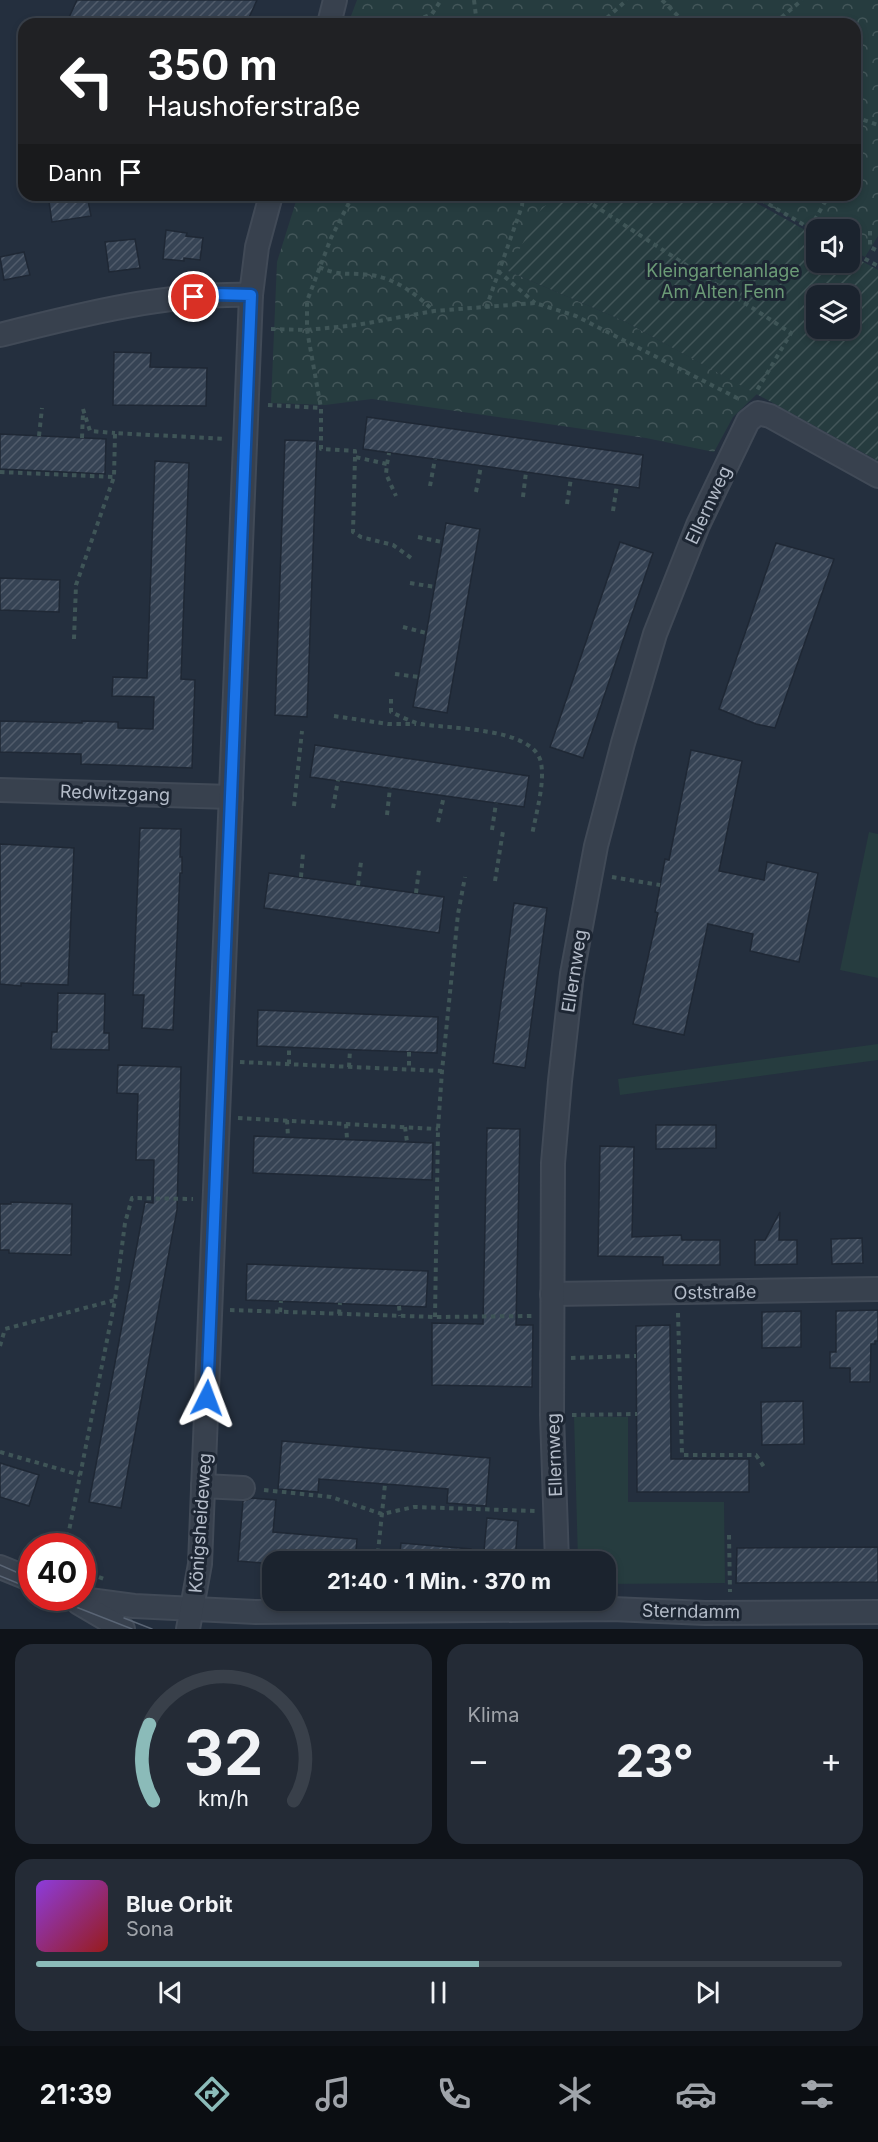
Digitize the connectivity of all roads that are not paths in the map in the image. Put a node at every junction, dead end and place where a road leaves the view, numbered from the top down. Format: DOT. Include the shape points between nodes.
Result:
graph roads {
  1 [pos="335,0"];
  2 [pos="330,18"];
  3 [pos="269,201"];
  4 [pos="251,295"];
  5 [pos="0,335"];
  6 [pos="878,476"];
  7 [pos="0,790"];
  8 [pos="231,797"];
  9 [pos="878,1289"];
  10 [pos="552,1305"];
  11 [pos="203,1486"];
  12 [pos="243,1488"];
  13 [pos="557,1551"];
  14 [pos="0,1567"];
  15 [pos="18,1575"];
  16 [pos="96,1601"];
  17 [pos="616,1608"];
  18 [pos="93,1611"];
  19 [pos="299,1611"];
  20 [pos="878,1612"];
  21 [pos="191,1619"];
  22 [pos="123,1629"];
  1 -- 2 [label="street"];
  3 -- 4 [label="street, Königsheideweg" via="257,247"];
  4 -- 5 [label="street" via="213,294 138,303"];
  4 -- 8 [label="street, Königsheideweg"];
  6 -- 10 [label="street, Ellernweg" via="753,408 698,525 655,634 596,846 572,974 553,1163"];
  7 -- 8 [label="street, Redwitzgang"];
  8 -- 11 [label="street, Königsheideweg"];
  9 -- 10 [label="street, Oststraße" via="677,1292"];
  10 -- 13 [label="street, Ellernweg"];
  11 -- 12 [label="street"];
  11 -- 21 [label="street, Königsheideweg" via="200,1563"];
  14 -- 15 [label="street"];
  16 -- 21 [label="street, Sterndamm"];
  17 -- 20 [label="street, Sterndamm" via="730,1613"];
  18 -- 22 [label="street, Sterndamm"];
  19 -- 21 [label="street, Sterndamm"];
}
